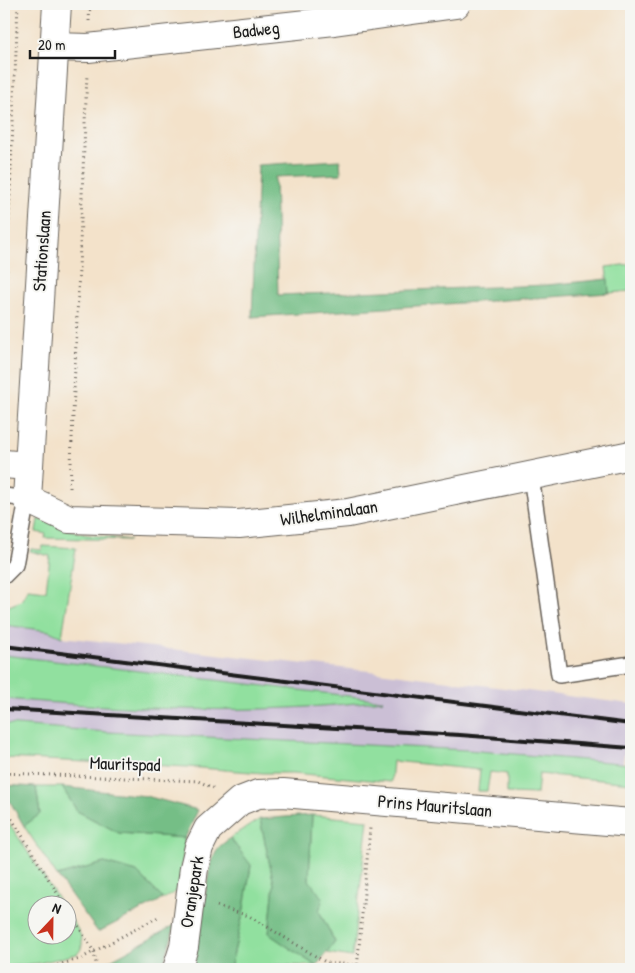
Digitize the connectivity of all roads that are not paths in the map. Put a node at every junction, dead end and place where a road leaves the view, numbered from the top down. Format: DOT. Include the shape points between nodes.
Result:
graph roads {
  1 [pos="57,4"];
  2 [pos="456,4"];
  3 [pos="55,47"];
  4 [pos="631,455"];
  5 [pos="16,465"];
  6 [pos="531,476"];
  7 [pos="16,497"];
  8 [pos="4,576"];
  9 [pos="631,664"];
  10 [pos="240,801"];
  11 [pos="631,823"];
  12 [pos="178,969"];
  1 -- 3 [label="street, Stationslaan"];
  2 -- 3 [label="street, Badweg" via="88,48"];
  3 -- 5 [label="street, Stationslaan"];
  4 -- 6 [label="street, Wilhelminalaan"];
  5 -- 7 [label="street, Stationslaan"];
  6 -- 7 [label="street, Wilhelminalaan" via="348,512 296,519 205,524 69,519"];
  6 -- 9 [label="lane" via="559,675"];
  7 -- 8 [label="lane" via="15,565"];
  10 -- 11 [label="street, Prins Mauritslaan" via="258,794 283,793"];
  10 -- 12 [label="street, Oranjepark" via="208,829 199,847"];
}
